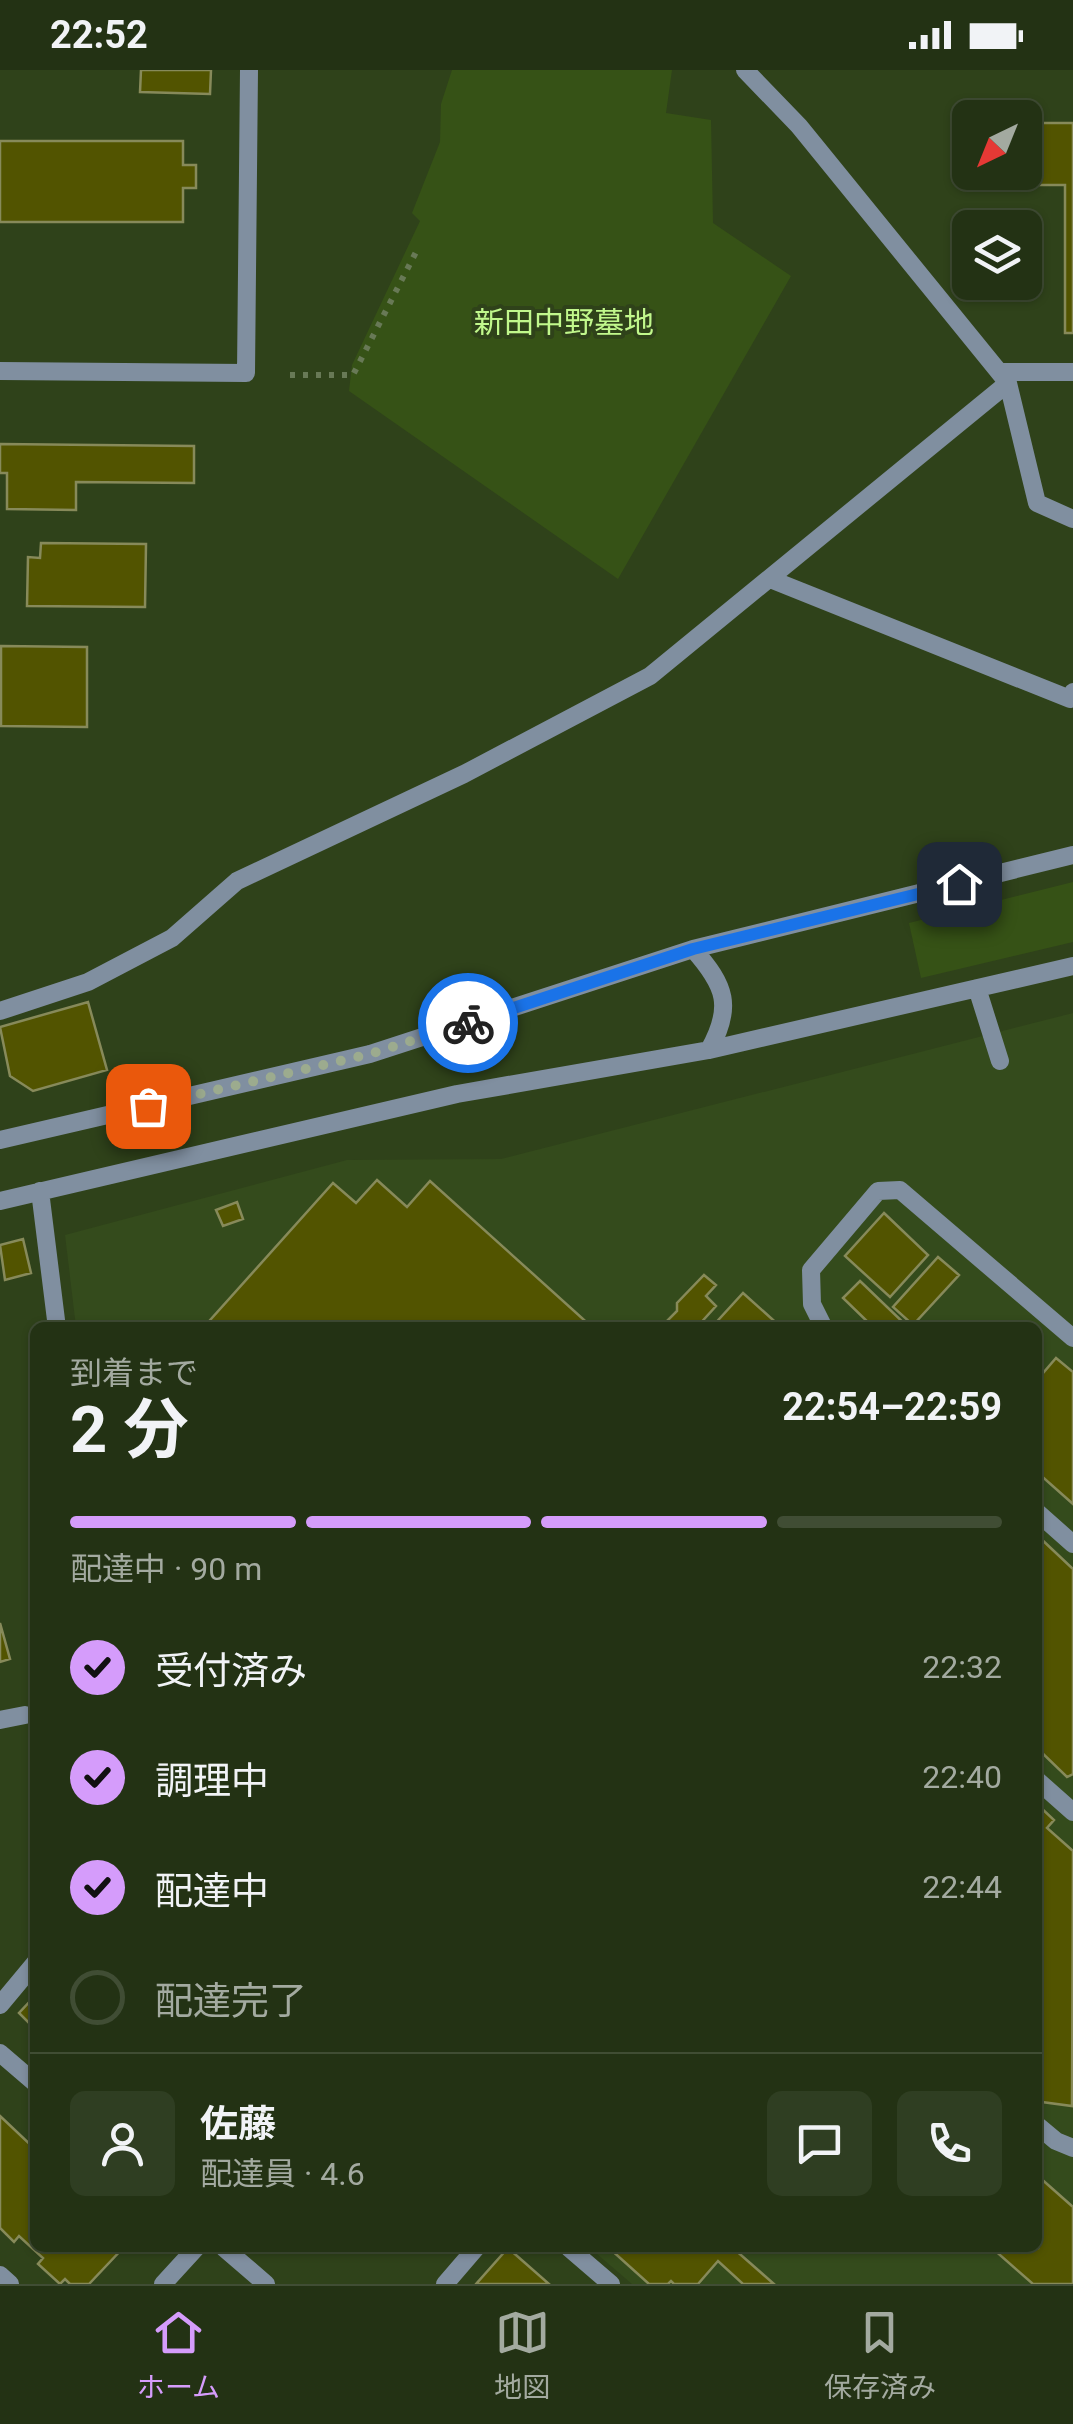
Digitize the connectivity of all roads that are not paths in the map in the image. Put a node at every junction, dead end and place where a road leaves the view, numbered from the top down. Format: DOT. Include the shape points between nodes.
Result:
graph roads {
  1 [pos="248,70"];
  2 [pos="745,70"];
  3 [pos="0,371"];
  4 [pos="1073,372"];
  5 [pos="1003,378"];
  6 [pos="1073,520"];
  7 [pos="770,579"];
  8 [pos="1073,692"];
  9 [pos="1073,856"];
  10 [pos="693,949"];
  11 [pos="1073,966"];
  12 [pos="977,988"];
  13 [pos="0,1011"];
  14 [pos="709,1050"];
  15 [pos="1000,1061"];
  16 [pos="0,1140"];
  17 [pos="40,1191"];
  18 [pos="0,1201"];
  19 [pos="57,1322"];
  20 [pos="821,1322"];
  21 [pos="1073,1338"];
  22 [pos="1042,1517"];
  23 [pos="1073,1544"];
  24 [pos="25,1715"];
  25 [pos="0,1720"];
  26 [pos="1042,1785"];
  27 [pos="1073,1812"];
  28 [pos="30,1969"];
  29 [pos="0,2005"];
  30 [pos="0,2052"];
  31 [pos="30,2079"];
  32 [pos="1042,2130"];
  33 [pos="1073,2148"];
  34 [pos="192,2252"];
  35 [pos="229,2252"];
  36 [pos="473,2252"];
  37 [pos="574,2252"];
  38 [pos="0,2275"];
  39 [pos="10,2284"];
  40 [pos="163,2284"];
  41 [pos="266,2284"];
  42 [pos="445,2284"];
  43 [pos="611,2284"];
  1 -- 3 [label="street" via="246,374"];
  2 -- 5 [label="street" via="799,126"];
  4 -- 5 [label="street"];
  5 -- 6 [label="street" via="1036,503"];
  5 -- 7 [label="street"];
  7 -- 8 [label="street" via="1070,700"];
  7 -- 13 [label="street" via="650,676 464,774 237,881 172,938 88,982"];
  9 -- 10 [label="street"];
  10 -- 14 [label="street" via="720,986 726,1009"];
  10 -- 16 [label="street" via="370,1054"];
  11 -- 12 [label="street"];
  12 -- 14 [label="street"];
  12 -- 15 [label="street"];
  14 -- 17 [label="street" via="458,1094"];
  17 -- 18 [label="street"];
  17 -- 19 [label="street"];
  20 -- 21 [label="street" via="812,1304 811,1270 878,1191 900,1190"];
  22 -- 23 [label="street"];
  24 -- 25 [label="street"];
  26 -- 27 [label="street"];
  28 -- 29 [label="street"];
  30 -- 31 [label="street"];
  32 -- 33 [label="street"];
  34 -- 40 [label="street"];
  35 -- 41 [label="street"];
  36 -- 42 [label="street"];
  37 -- 43 [label="street"];
  38 -- 39 [label="street"];
}
